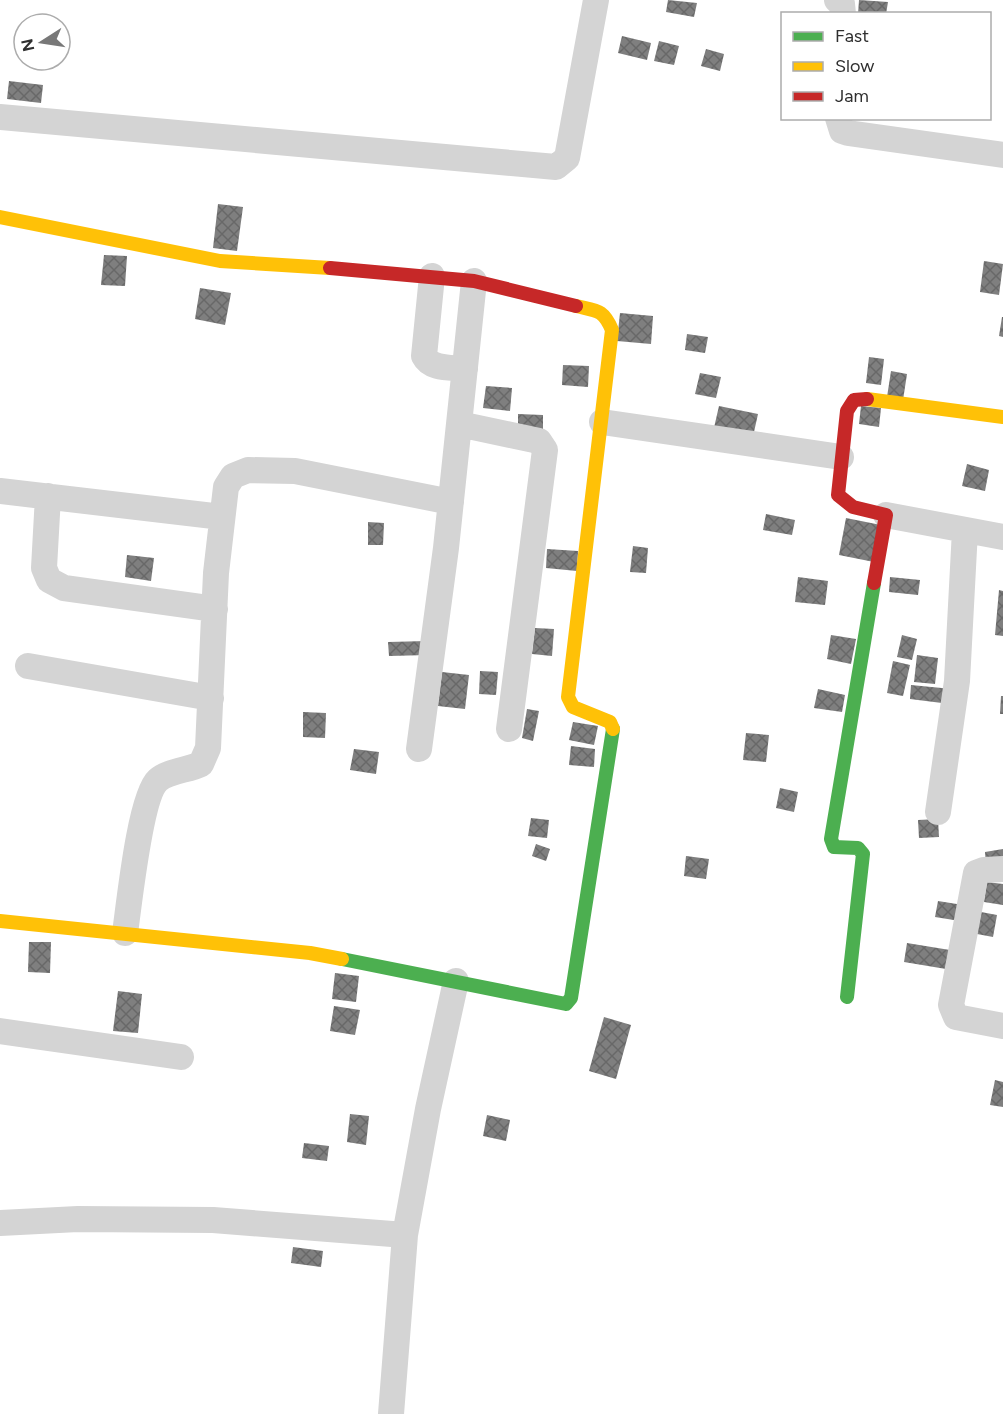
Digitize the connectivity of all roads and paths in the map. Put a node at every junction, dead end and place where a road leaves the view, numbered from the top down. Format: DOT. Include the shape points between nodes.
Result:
graph roads {
  1 [pos="596,0"];
  2 [pos="0,117"];
  3 [pos="839,120"];
  4 [pos="1003,155"];
  5 [pos="0,217"];
  6 [pos="432,276"];
  7 [pos="474,281"];
  8 [pos="465,369"];
  9 [pos="1003,417"];
  10 [pos="602,422"];
  11 [pos="459,424"];
  12 [pos="841,457"];
  13 [pos="0,491"];
  14 [pos="48,496"];
  15 [pos="451,502"];
  16 [pos="886,515"];
  17 [pos="222,518"];
  18 [pos="965,530"];
  19 [pos="1003,537"];
  20 [pos="215,609"];
  21 [pos="28,666"];
  22 [pos="211,698"];
  23 [pos="509,729"];
  24 [pos="419,749"];
  25 [pos="938,812"];
  26 [pos="1003,869"];
  27 [pos="0,921"];
  28 [pos="124,933"];
  29 [pos="456,981"];
  30 [pos="847,997"];
  31 [pos="1003,1026"];
  32 [pos="0,1031"];
  33 [pos="181,1057"];
  34 [pos="0,1223"];
  35 [pos="405,1235"];
  36 [pos="391,1414"];
  1 -- 2 [label="street" via="567,158 556,167"];
  3 -- 4 [label="street" via="842,131 848,133"];
  5 -- 6 [label="street" via="220,261"];
  6 -- 7 [label="street"];
  6 -- 8 [label="street" via="424,356 435,366"];
  7 -- 8 [label="street"];
  7 -- 10 [label="street" via="599,311 606,316 612,330"];
  8 -- 11 [label="street"];
  9 -- 12 [label="street" via="854,400 847,411"];
  10 -- 12 [label="street"];
  10 -- 29 [label="street" via="568,702 610,722 614,733 571,998 566,1005"];
  11 -- 15 [label="street"];
  11 -- 23 [label="street" via="539,441 545,450"];
  12 -- 16 [label="street" via="838,495 844,504"];
  13 -- 14 [label="street"];
  14 -- 17 [label="street"];
  14 -- 20 [label="street" via="44,568 49,580 64,588"];
  15 -- 17 [label="street" via="295,471 248,470 233,476 226,487"];
  15 -- 24 [label="street"];
  16 -- 18 [label="street"];
  16 -- 30 [label="street" via="831,839 834,847 858,848 864,854"];
  17 -- 20 [label="street"];
  18 -- 19 [label="street"];
  18 -- 25 [label="street" via="957,681"];
  20 -- 22 [label="street"];
  21 -- 22 [label="street"];
  22 -- 28 [label="street" via="208,748 201,764 158,780 152,790 140,832"];
  26 -- 31 [label="street" via="976,873 951,1005 956,1017"];
  27 -- 28 [label="street"];
  28 -- 29 [label="street" via="310,953"];
  29 -- 35 [label="street"];
  32 -- 33 [label="street"];
  34 -- 35 [label="street" via="213,1220"];
  35 -- 36 [label="street"];
}
